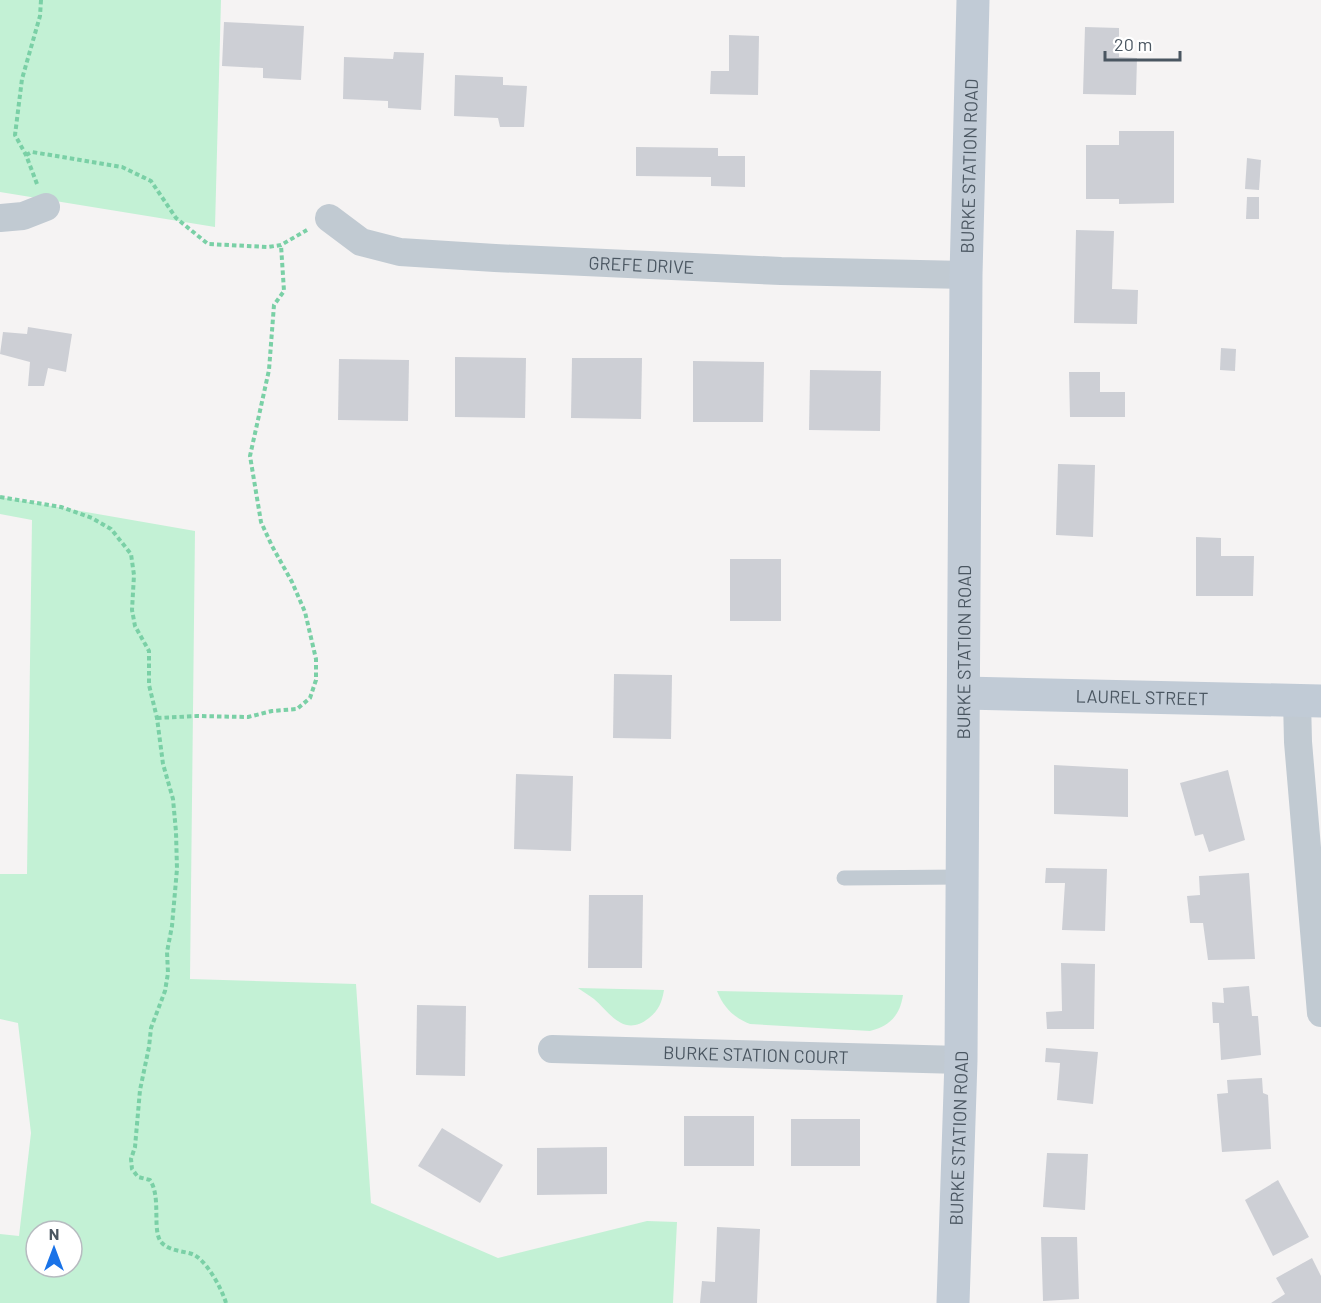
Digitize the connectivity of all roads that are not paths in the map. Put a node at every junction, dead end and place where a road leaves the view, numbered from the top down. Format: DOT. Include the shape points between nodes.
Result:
graph roads {
  1 [pos="973,0"];
  2 [pos="46,207"];
  3 [pos="0,218"];
  4 [pos="329,218"];
  5 [pos="966,275"];
  6 [pos="964,693"];
  7 [pos="1305,706"];
  8 [pos="962,877"];
  9 [pos="844,878"];
  10 [pos="1321,1013"];
  11 [pos="552,1049"];
  12 [pos="961,1060"];
  13 [pos="953,1303"];
  1 -- 5 [label="street, BURKE STATION ROAD"];
  2 -- 3 [label="street" via="23,216"];
  4 -- 5 [label="street, GREFE DRIVE" via="361,242 399,252"];
  5 -- 6 [label="street, BURKE STATION ROAD"];
  6 -- 7 [label="street, LAUREL STREET"];
  6 -- 8 [label="street, BURKE STATION ROAD"];
  7 -- 10 [label="street"];
  8 -- 9 [label="lane"];
  8 -- 12 [label="street, BURKE STATION ROAD"];
  11 -- 12 [label="street, BURKE STATION COURT"];
  12 -- 13 [label="street, BURKE STATION ROAD"];
}
